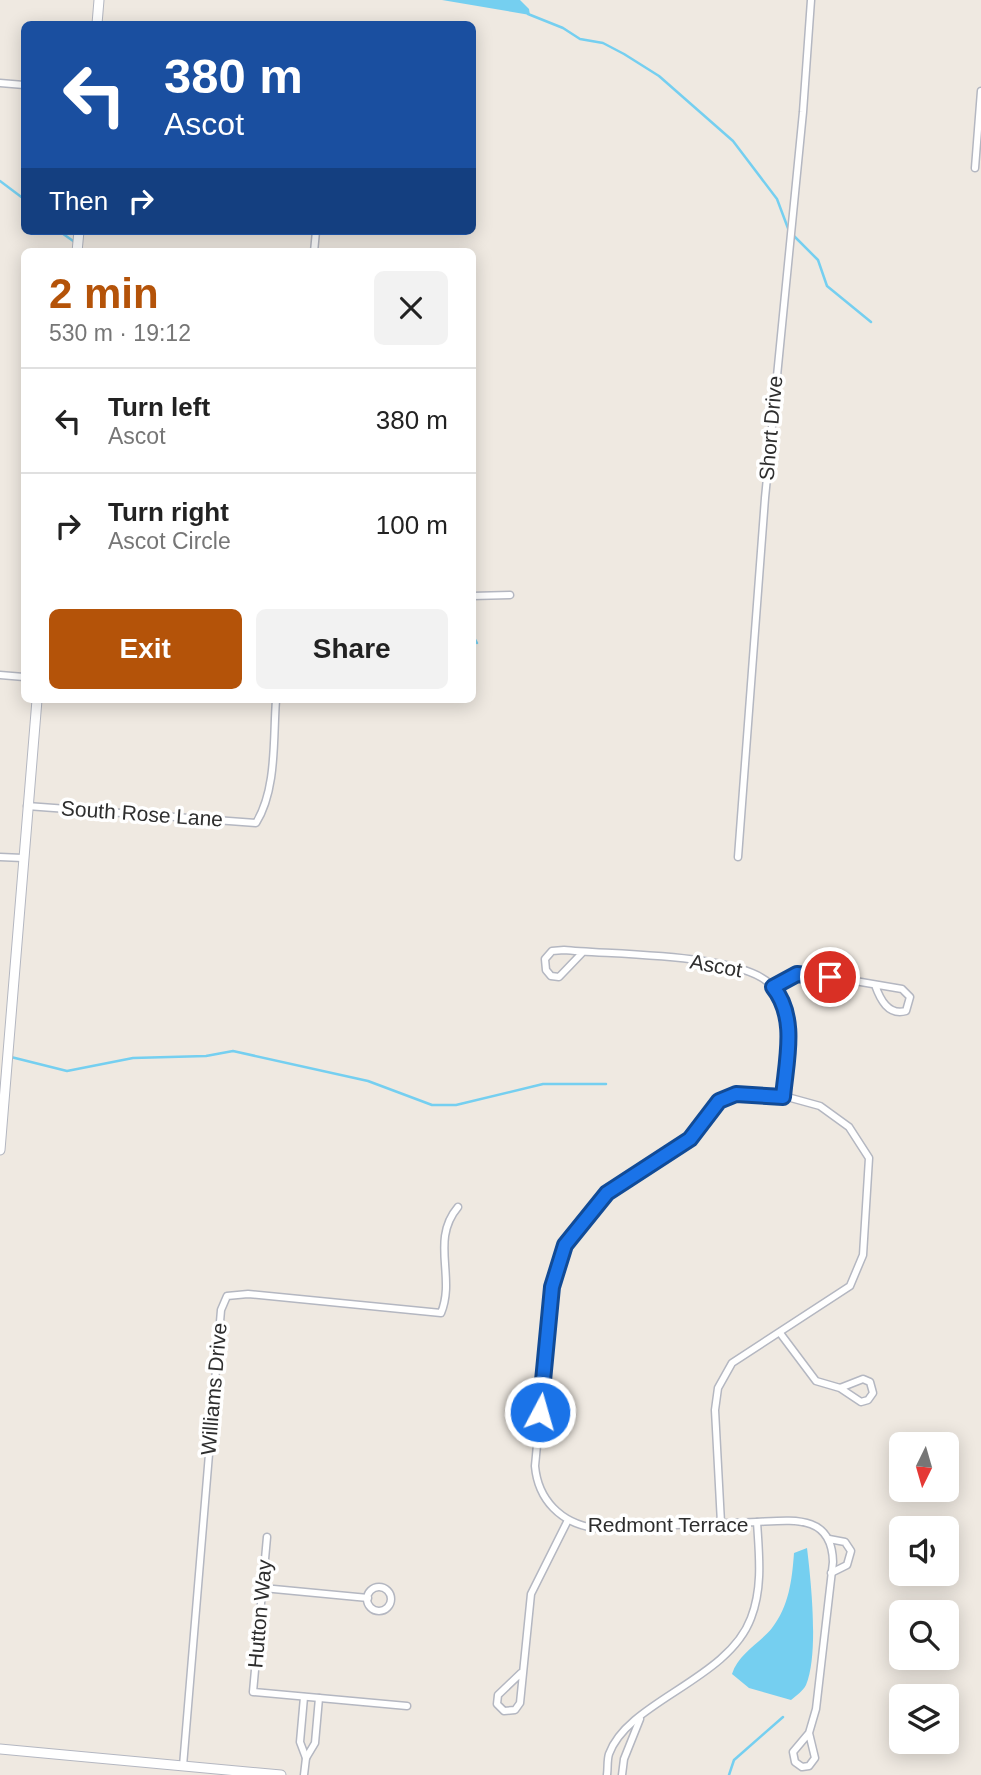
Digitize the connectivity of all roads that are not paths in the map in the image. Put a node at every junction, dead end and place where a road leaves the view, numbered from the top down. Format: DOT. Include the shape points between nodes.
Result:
graph roads {
  1 [pos="99,0"];
  2 [pos="811,0"];
  3 [pos="97,21"];
  4 [pos="0,83"];
  5 [pos="21,85"];
  6 [pos="981,91"];
  7 [pos="975,168"];
  8 [pos="510,595"];
  9 [pos="476,596"];
  10 [pos="0,675"];
  11 [pos="21,677"];
  12 [pos="37,703"];
  13 [pos="276,703"];
  14 [pos="27,806"];
  15 [pos="0,857"];
  16 [pos="738,857"];
  17 [pos="23,858"];
  18 [pos="583,952"];
  19 [pos="875,985"];
  20 [pos="773,987"];
  21 [pos="783,1097"];
  22 [pos="0,1150"];
  23 [pos="458,1207"];
  24 [pos="780,1333"];
  25 [pos="840,1388"];
  26 [pos="568,1520"];
  27 [pos="758,1522"];
  28 [pos="722,1523"];
  29 [pos="267,1537"];
  30 [pos="829,1539"];
  31 [pos="831,1573"];
  32 [pos="263,1588"];
  33 [pos="368,1598"];
  34 [pos="521,1673"];
  35 [pos="304,1697"];
  36 [pos="319,1698"];
  37 [pos="407,1706"];
  38 [pos="640,1718"];
  39 [pos="809,1733"];
  40 [pos="0,1749"];
  41 [pos="306,1758"];
  42 [pos="180,1769"];
  43 [pos="194,1771"];
  44 [pos="281,1775"];
  45 [pos="304,1775"];
  46 [pos="607,1775"];
  47 [pos="622,1775"];
  1 -- 3 [label="street"];
  2 -- 16 [label="street, Short Drive" via="765,498"];
  4 -- 5 [label="street"];
  6 -- 7 [label="street"];
  8 -- 9 [label="street"];
  10 -- 11 [label="street"];
  12 -- 14 [label="street"];
  13 -- 14 [label="street, South Rose Lane" via="269,789 256,822"];
  14 -- 17 [label="street"];
  15 -- 17 [label="street"];
  17 -- 22 [label="street"];
  18 -- 18 [label="street, Ascot" via="552,951 545,960 546,970 559,977"];
  18 -- 20 [label="street, Ascot" via="720,963 752,972"];
  19 -- 19 [label="street" via="908,992 910,1005 905,1012 887,1008"];
  19 -- 20 [label="street" via="808,973 789,976"];
  20 -- 21 [label="street" via="789,1030"];
  21 -- 24 [label="street, Redmont Terrace" via="820,1106 849,1127 869,1158 858,1271 837,1297"];
  21 -- 26 [label="street, Redmont Terrace" via="736,1094 719,1101 690,1139 607,1193 565,1245 552,1287 535,1466 544,1497"];
  23 -- 42 [label="street, Williams Drive" via="443,1235 448,1297 441,1313 248,1294 228,1296 224,1301"];
  24 -- 25 [label="street" via="816,1381"];
  24 -- 28 [label="street, Redmont Terrace" via="732,1363 718,1388 715,1410"];
  25 -- 25 [label="street" via="861,1402 873,1393 872,1385 863,1378"];
  26 -- 28 [label="street, Redmont Terrace" via="594,1528"];
  26 -- 34 [label="street" via="531,1594"];
  27 -- 28 [label="street, Redmont Terrace"];
  27 -- 30 [label="street" via="800,1520 819,1528"];
  27 -- 38 [label="street, Redmont Terrace" via="758,1591 745,1632 718,1661"];
  29 -- 32 [label="street, Hutton Way"];
  30 -- 31 [label="street"];
  30 -- 31 [label="street" via="845,1542 851,1551 847,1565"];
  31 -- 39 [label="street" via="822,1665"];
  32 -- 33 [label="street"];
  32 -- 35 [label="street, Hutton Way" via="253,1692"];
  34 -- 34 [label="street" via="498,1695 496,1701 502,1709 518,1706"];
  35 -- 36 [label="street"];
  35 -- 41 [label="street" via="300,1742"];
  36 -- 37 [label="street"];
  36 -- 41 [label="street" via="315,1743"];
  38 -- 46 [label="street, Redmont Terrace" via="622,1732 609,1754"];
  38 -- 47 [label="street"];
  39 -- 39 [label="street" via="793,1752 802,1767 815,1758"];
  40 -- 42 [label="street"];
  41 -- 45 [label="street"];
  42 -- 43 [label="street"];
  43 -- 44 [label="street"];
}
